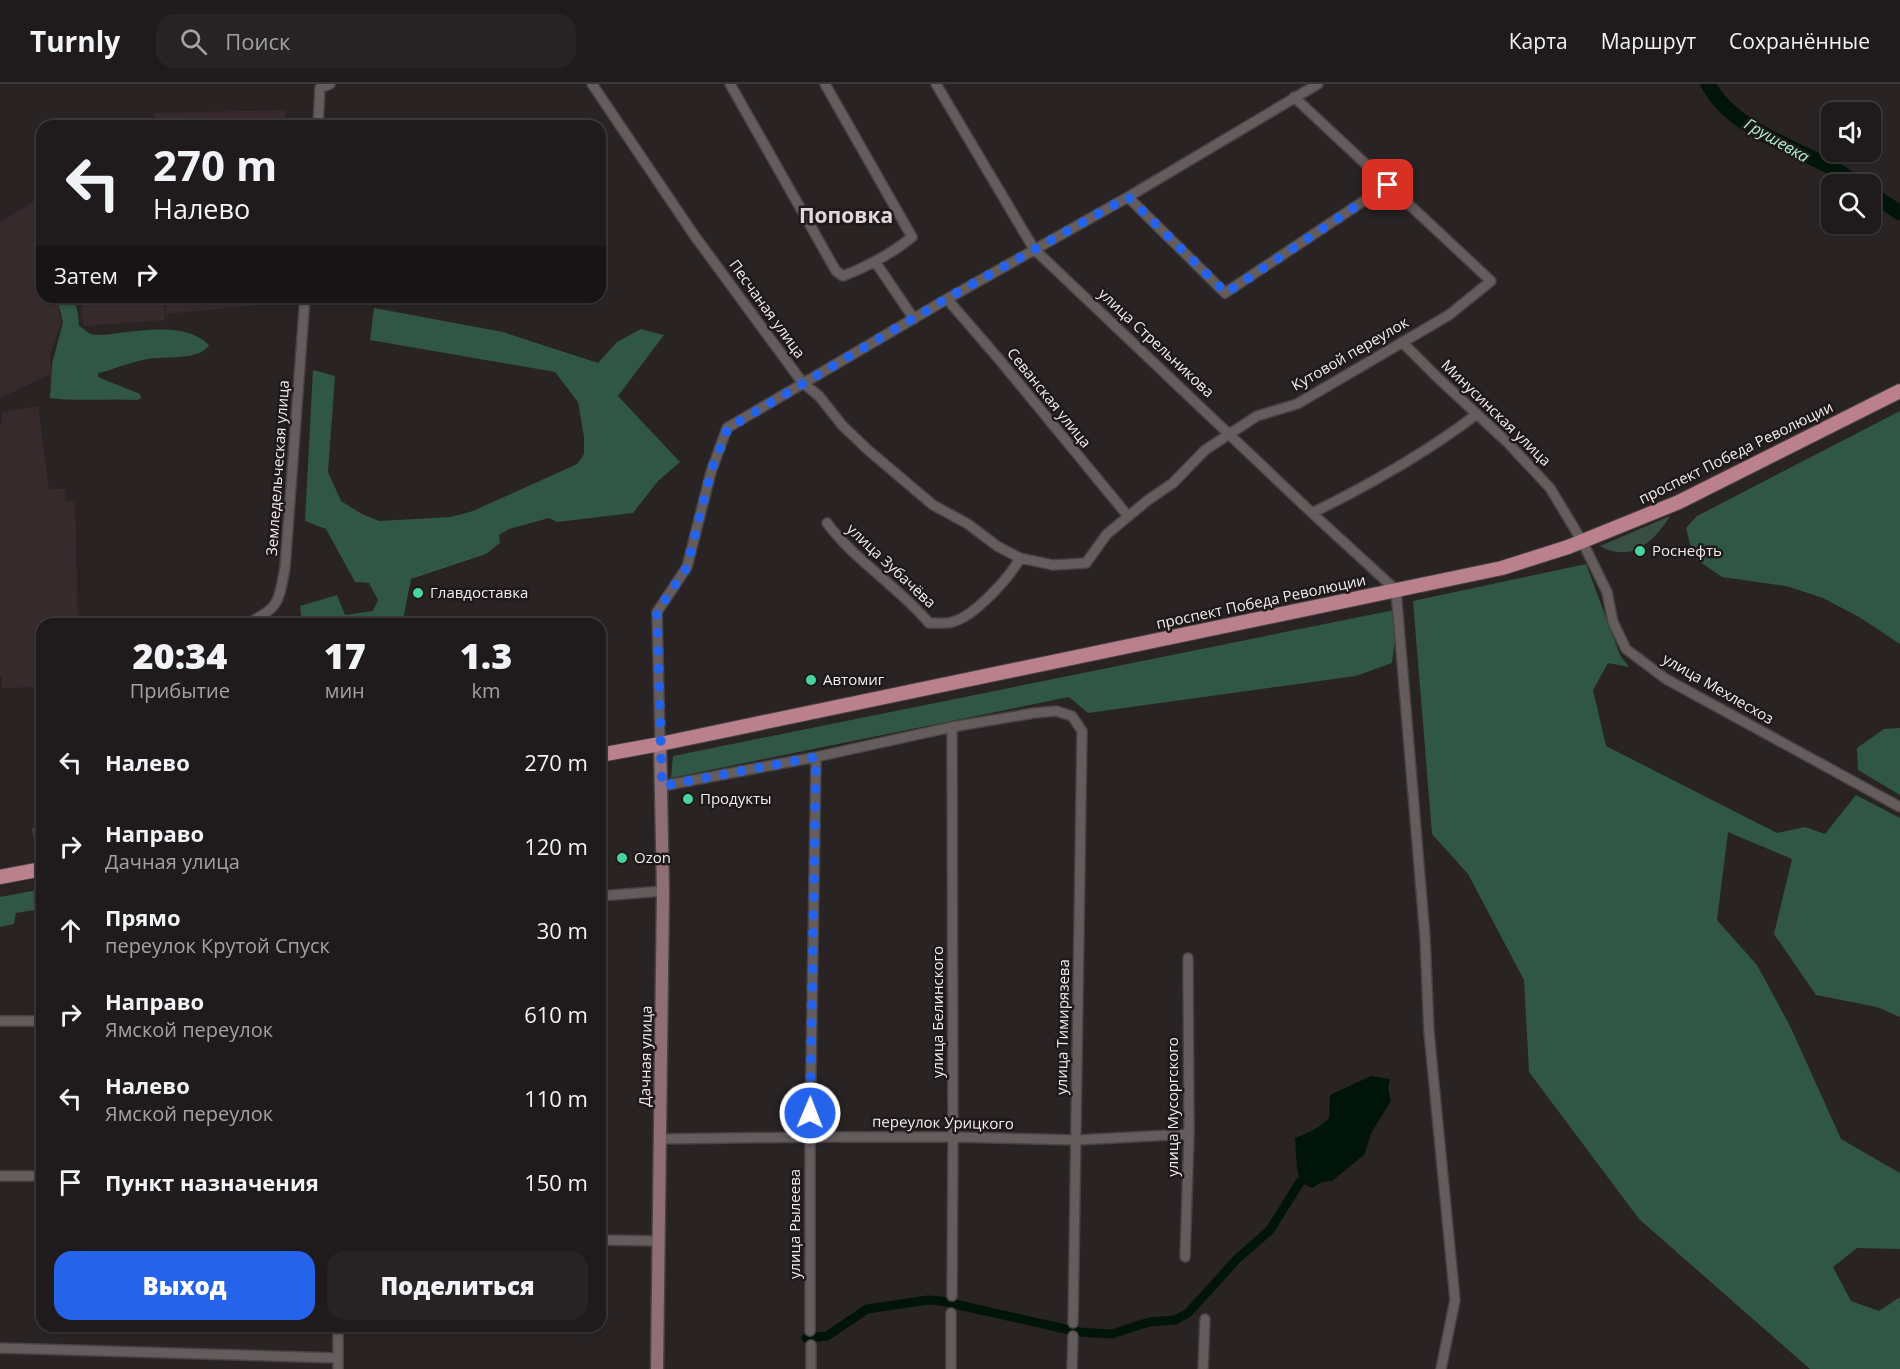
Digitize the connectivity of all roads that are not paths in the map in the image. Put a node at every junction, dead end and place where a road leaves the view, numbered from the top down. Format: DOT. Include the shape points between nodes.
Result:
graph roads {
  1 [pos="330,84"];
  2 [pos="592,84"];
  3 [pos="730,84"];
  4 [pos="825,84"];
  5 [pos="936,84"];
  6 [pos="1318,84"];
  7 [pos="321,86"];
  8 [pos="1294,97"];
  9 [pos="318,120"];
  10 [pos="1388,185"];
  11 [pos="1128,197"];
  12 [pos="1034,249"];
  13 [pos="876,262"];
  14 [pos="946,299"];
  15 [pos="305,303"];
  16 [pos="914,319"];
  17 [pos="1402,342"];
  18 [pos="802,382"];
  19 [pos="1900,391"];
  20 [pos="1477,414"];
  21 [pos="1230,434"];
  22 [pos="1312,513"];
  23 [pos="1128,516"];
  24 [pos="826,523"];
  25 [pos="1582,541"];
  26 [pos="1020,558"];
  27 [pos="1086,563"];
  28 [pos="1396,590"];
  29 [pos="259,618"];
  30 [pos="951,727"];
  31 [pos="660,744"];
  32 [pos="606,754"];
  33 [pos="816,757"];
  34 [pos="662,786"];
  35 [pos="1900,807"];
  36 [pos="36,870"];
  37 [pos="0,877"];
  38 [pos="663,891"];
  39 [pos="606,896"];
  40 [pos="1188,958"];
  41 [pos="0,1021"];
  42 [pos="36,1021"];
  43 [pos="1189,1134"];
  44 [pos="810,1137"];
  45 [pos="953,1137"];
  46 [pos="659,1139"];
  47 [pos="1077,1140"];
  48 [pos="0,1176"];
  49 [pos="36,1176"];
  50 [pos="606,1240"];
  51 [pos="659,1241"];
  52 [pos="1185,1257"];
  53 [pos="952,1296"];
  54 [pos="951,1313"];
  55 [pos="1205,1319"];
  56 [pos="1074,1323"];
  57 [pos="810,1331"];
  58 [pos="338,1332"];
  59 [pos="1073,1336"];
  60 [pos="811,1345"];
  61 [pos="0,1348"];
  62 [pos="338,1358"];
  63 [pos="338,1369"];
  64 [pos="657,1369"];
  65 [pos="811,1369"];
  66 [pos="951,1369"];
  67 [pos="1072,1369"];
  68 [pos="1203,1369"];
  69 [pos="1441,1369"];
  1 -- 7 [label="street"];
  2 -- 18 [label="street, Песчаная улица" via="694,235"];
  3 -- 13 [label="street" via="836,271 843,276"];
  4 -- 13 [label="street" via="912,237"];
  5 -- 12 [label="street, улица Стрельникова"];
  6 -- 8 [label="street"];
  7 -- 9 [label="street"];
  8 -- 10 [label="street"];
  8 -- 11 [label="street"];
  10 -- 11 [label="street" via="1226,293"];
  10 -- 17 [label="street, Кутовой переулок" via="1491,280 1449,315"];
  11 -- 12 [label="street"];
  12 -- 14 [label="street"];
  12 -- 21 [label="street, улица Стрельникова"];
  13 -- 16 [label="street"];
  14 -- 16 [label="street"];
  14 -- 23 [label="street, Севанская улица"];
  15 -- 29 [label="street, Земледельческая улица" via="285,568 278,601"];
  16 -- 18 [label="street"];
  17 -- 20 [label="street, Минусинская улица"];
  17 -- 21 [label="street, Кутовой переулок" via="1297,404 1257,416"];
  18 -- 26 [label="street, Песчаная улица" via="868,450 933,505"];
  18 -- 31 [label="street" via="728,428 723,439 687,567 657,612"];
  19 -- 25 [label="main road, проспект Победа Революции" via="1679,502"];
  20 -- 22 [label="street" via="1402,465"];
  20 -- 25 [label="street, Минусинская улица" via="1550,488"];
  21 -- 22 [label="street, улица Стрельникова"];
  21 -- 23 [label="street, Кутовой переулок" via="1205,450 1173,483"];
  22 -- 28 [label="street, улица Стрельникова"];
  23 -- 27 [label="street, Кутовой переулок" via="1107,534"];
  24 -- 26 [label="street, улица Зубачёва" via="929,623 963,618 1003,584"];
  25 -- 28 [label="main road, проспект Победа Революции" via="1502,568"];
  25 -- 35 [label="street, улица Мехлесхоз" via="1607,592 1612,622 1626,649 1666,679"];
  26 -- 27 [label="street, Песчаная улица" via="1053,565"];
  28 -- 31 [label="main road, проспект Победа Революции"];
  28 -- 69 [label="street" via="1425,937 1429,1032 1455,1300"];
  30 -- 33 [label="street"];
  30 -- 45 [label="street, улица Белинского"];
  30 -- 47 [label="street, улица Тимирязева" via="1056,711 1072,716 1082,731"];
  31 -- 32 [label="main road, проспект Победа Революции"];
  31 -- 34 [label="street, Дачная улица"];
  33 -- 34 [label="street"];
  33 -- 44 [label="street, улица Рылеева"];
  34 -- 38 [label="street, Дачная улица"];
  36 -- 37 [label="main road"];
  38 -- 39 [label="street"];
  38 -- 46 [label="street, Дачная улица"];
  40 -- 43 [label="street, улица Мусоргского"];
  41 -- 42 [label="street"];
  43 -- 47 [label="street, переулок Урицкого"];
  43 -- 52 [label="street, улица Мусоргского"];
  44 -- 45 [label="street, переулок Урицкого"];
  44 -- 46 [label="street, переулок Урицкого"];
  44 -- 57 [label="street, улица Рылеева"];
  45 -- 47 [label="street, переулок Урицкого"];
  45 -- 53 [label="street, улица Белинского"];
  46 -- 51 [label="street, Дачная улица"];
  47 -- 56 [label="street, улица Тимирязева"];
  48 -- 49 [label="street"];
  50 -- 51 [label="street"];
  51 -- 64 [label="street, Дачная улица"];
  54 -- 66 [label="street"];
  55 -- 68 [label="street"];
  58 -- 62 [label="street"];
  59 -- 67 [label="street"];
  60 -- 65 [label="street"];
  61 -- 62 [label="street"];
  62 -- 63 [label="street"];
}
